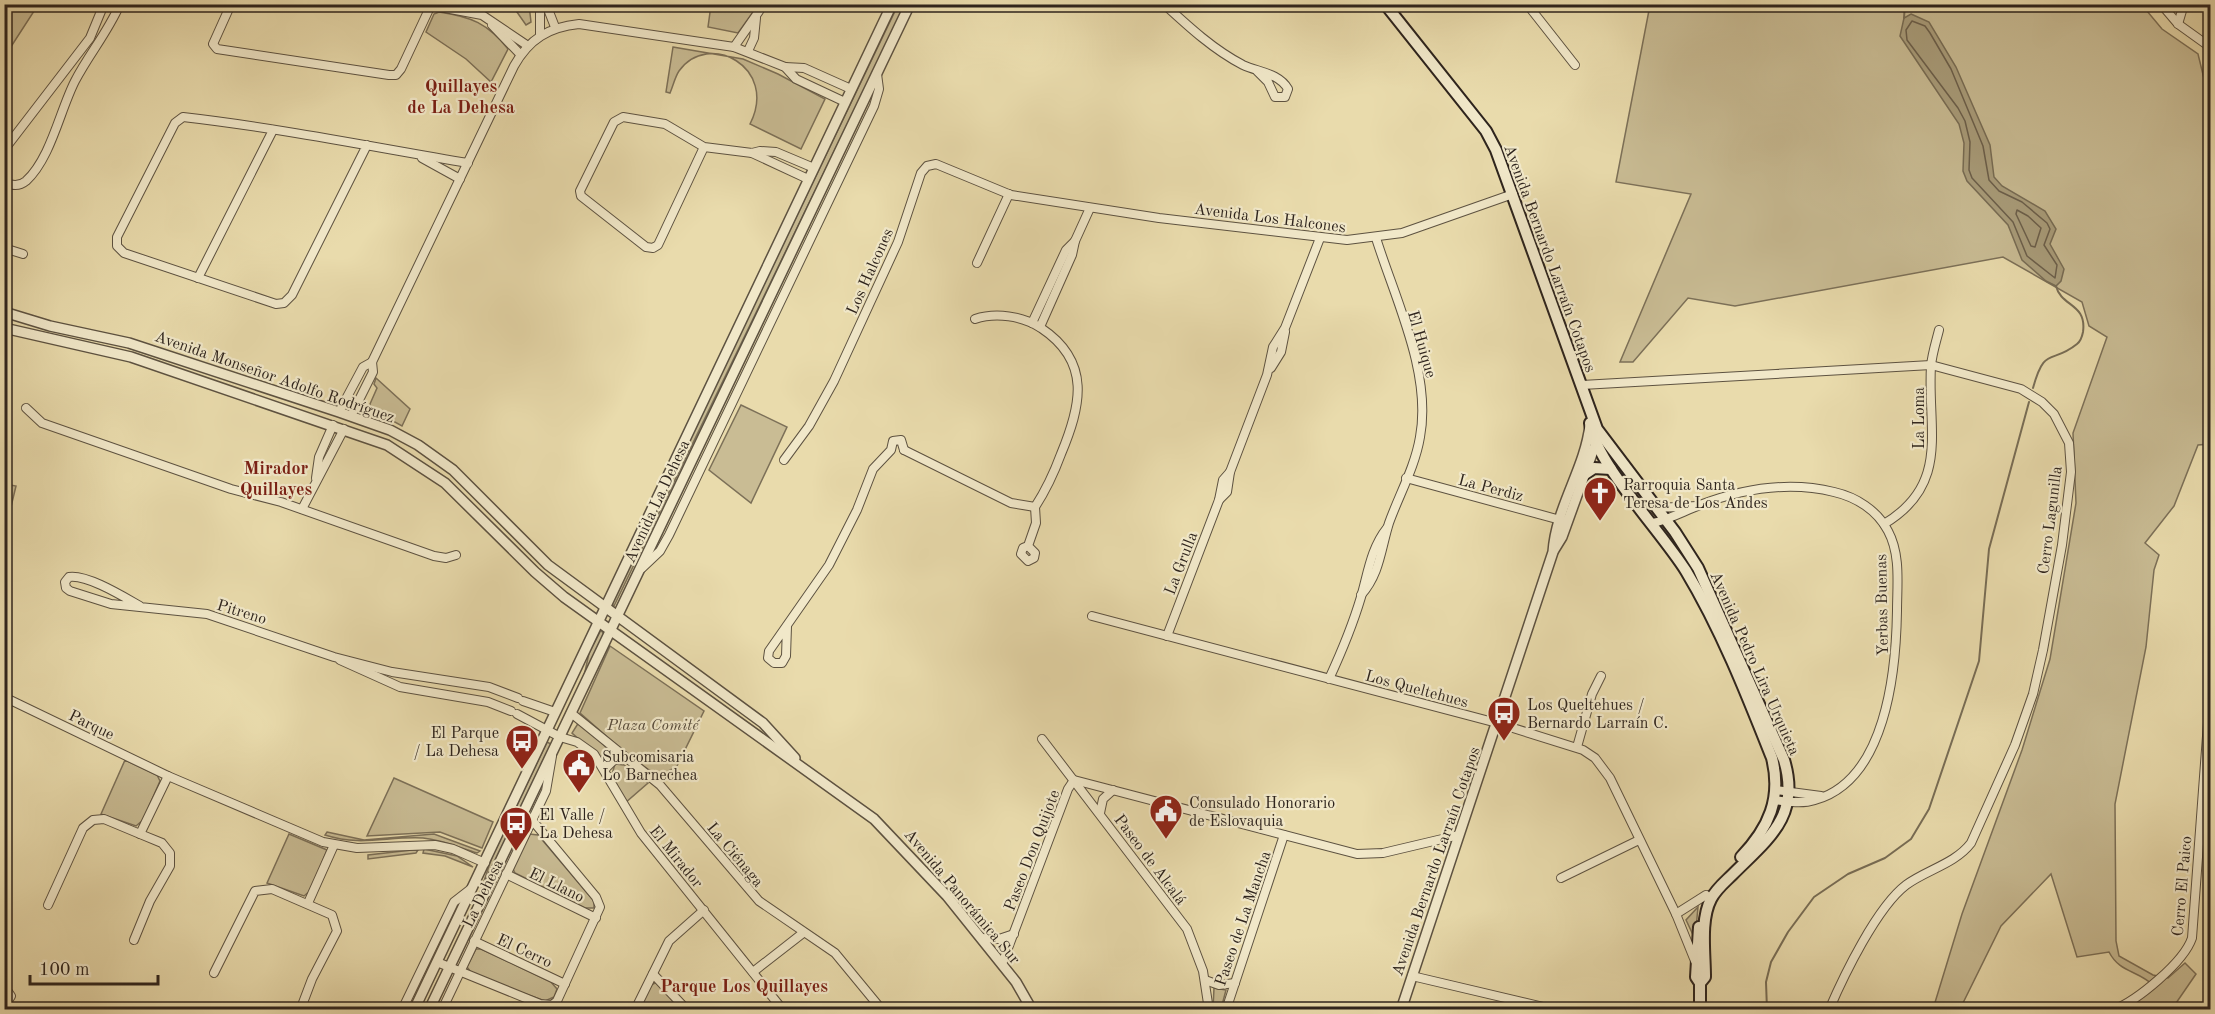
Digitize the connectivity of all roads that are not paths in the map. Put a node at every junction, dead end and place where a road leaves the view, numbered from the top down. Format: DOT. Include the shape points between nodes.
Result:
graph roads {
  1 [pos="104,4"];
  2 [pos="120,4"];
  3 [pos="231,4"];
  4 [pos="540,4"];
  5 [pos="546,4"];
  6 [pos="765,4"];
  7 [pos="892,4"];
  8 [pos="910,4"];
  9 [pos="1164,4"];
  10 [pos="1385,4"];
  11 [pos="1527,4"];
  12 [pos="2175,4"];
  13 [pos="2184,4"];
  14 [pos="430,5"];
  15 [pos="2162,6"];
  16 [pos="482,15"];
  17 [pos="756,17"];
  18 [pos="2178,24"];
  19 [pos="555,27"];
  20 [pos="540,34"];
  21 [pos="528,46"];
  22 [pos="734,47"];
  23 [pos="2211,47"];
  24 [pos="748,51"];
  25 [pos="520,54"];
  26 [pos="1575,65"];
  27 [pos="785,67"];
  28 [pos="1257,71"];
  29 [pos="877,74"];
  30 [pos="820,75"];
  31 [pos="815,89"];
  32 [pos="851,89"];
  33 [pos="845,102"];
  34 [pos="273,130"];
  35 [pos="367,145"];
  36 [pos="704,147"];
  37 [pos="4,150"];
  38 [pos="752,153"];
  39 [pos="415,154"];
  40 [pos="786,155"];
  41 [pos="468,163"];
  42 [pos="781,165"];
  43 [pos="814,168"];
  44 [pos="460,179"];
  45 [pos="808,179"];
  46 [pos="4,182"];
  47 [pos="1009,194"];
  48 [pos="1513,194"];
  49 [pos="1090,208"];
  50 [pos="1320,238"];
  51 [pos="1376,238"];
  52 [pos="4,248"];
  53 [pos="23,254"];
  54 [pos="977,263"];
  55 [pos="198,278"];
  56 [pos="6,312"];
  57 [pos="975,319"];
  58 [pos="1036,325"];
  59 [pos="50,326"];
  60 [pos="4,327"];
  61 [pos="1939,330"];
  62 [pos="46,339"];
  63 [pos="372,362"];
  64 [pos="739,362"];
  65 [pos="750,366"];
  66 [pos="1931,366"];
  67 [pos="1581,385"];
  68 [pos="298,398"];
  69 [pos="26,408"];
  70 [pos="293,411"];
  71 [pos="339,412"];
  72 [pos="351,416"];
  73 [pos="1593,422"];
  74 [pos="333,424"];
  75 [pos="344,429"];
  76 [pos="390,430"];
  77 [pos="387,445"];
  78 [pos="1596,445"];
  79 [pos="891,450"];
  80 [pos="904,450"];
  81 [pos="784,460"];
  82 [pos="444,463"];
  83 [pos="1611,469"];
  84 [pos="434,474"];
  85 [pos="1585,474"];
  86 [pos="1406,478"];
  87 [pos="316,480"];
  88 [pos="678,488"];
  89 [pos="690,493"];
  90 [pos="1697,506"];
  91 [pos="1035,507"];
  92 [pos="1657,508"];
  93 [pos="302,509"];
  94 [pos="1666,520"];
  95 [pos="1564,521"];
  96 [pos="1653,524"];
  97 [pos="1884,524"];
  98 [pos="1028,546"];
  99 [pos="456,555"];
  100 [pos="639,572"];
  101 [pos="140,606"];
  102 [pos="604,607"];
  103 [pos="1092,616"];
  104 [pos="618,617"];
  105 [pos="597,621"];
  106 [pos="787,626"];
  107 [pos="611,631"];
  108 [pos="1167,636"];
  109 [pos="334,657"];
  110 [pos="1601,676"];
  111 [pos="1329,679"];
  112 [pos="447,680"];
  113 [pos="445,695"];
  114 [pos="2211,696"];
  115 [pos="4,697"];
  116 [pos="555,712"];
  117 [pos="571,713"];
  118 [pos="1497,723"];
  119 [pos="547,731"];
  120 [pos="560,737"];
  121 [pos="1042,739"];
  122 [pos="1577,747"];
  123 [pos="552,753"];
  124 [pos="621,754"];
  125 [pos="804,768"];
  126 [pos="605,769"];
  127 [pos="168,776"];
  128 [pos="1074,780"];
  129 [pos="1113,790"];
  130 [pos="1775,795"];
  131 [pos="1788,796"];
  132 [pos="2202,799"];
  133 [pos="2211,807"];
  134 [pos="1100,813"];
  135 [pos="532,820"];
  136 [pos="140,834"];
  137 [pos="1284,835"];
  138 [pos="1459,835"];
  139 [pos="1640,840"];
  140 [pos="334,845"];
  141 [pos="485,863"];
  142 [pos="506,874"];
  143 [pos="1561,878"];
  144 [pos="473,888"];
  145 [pos="1706,895"];
  146 [pos="308,903"];
  147 [pos="48,905"];
  148 [pos="704,910"];
  149 [pos="1676,914"];
  150 [pos="596,918"];
  151 [pos="803,933"];
  152 [pos="1014,934"];
  153 [pos="981,938"];
  154 [pos="134,940"];
  155 [pos="474,941"];
  156 [pos="437,962"];
  157 [pos="1696,962"];
  158 [pos="1002,964"];
  159 [pos="449,968"];
  160 [pos="753,972"];
  161 [pos="214,973"];
  162 [pos="459,973"];
  163 [pos="653,974"];
  164 [pos="1412,976"];
  165 [pos="1206,980"];
  166 [pos="1234,983"];
  167 [pos="1700,983"];
  168 [pos="565,984"];
  169 [pos="4,986"];
  170 [pos="4,1007"];
  171 [pos="301,1008"];
  172 [pos="1542,1008"];
  173 [pos="402,1010"];
  174 [pos="414,1010"];
  175 [pos="429,1010"];
  176 [pos="442,1010"];
  177 [pos="635,1010"];
  178 [pos="687,1010"];
  179 [pos="783,1010"];
  180 [pos="882,1010"];
  181 [pos="1032,1010"];
  182 [pos="1209,1010"];
  183 [pos="1226,1010"];
  184 [pos="1401,1010"];
  185 [pos="1556,1010"];
  186 [pos="1700,1010"];
  187 [pos="1829,1010"];
  188 [pos="2113,1010"];
  1 -- 37 [label="street" via="90,38"];
  2 -- 46 [label="street" via="75,82 33,171 19,184"];
  3 -- 14 [label="street" via="215,37 213,45 217,49 389,75 396,75 401,69"];
  4 -- 20 [label="street"];
  5 -- 19 [label="street"];
  6 -- 17 [label="street"];
  7 -- 32 [label="street, Avenida La Dehesa"];
  8 -- 29 [label="street, Avenida La Dehesa"];
  9 -- 28 [label="street" via="1216,48"];
  10 -- 48 [label="main road, Avenida Bernardo Larraín Cotapos" via="1486,131"];
  11 -- 26 [label="street"];
  12 -- 15 [label="street"];
  13 -- 18 [label="street"];
  14 -- 16 [label="street"];
  15 -- 18 [label="street"];
  16 -- 21 [label="street"];
  16 -- 25 [label="street"];
  17 -- 22 [label="street"];
  17 -- 24 [label="street"];
  18 -- 23 [label="street"];
  19 -- 20 [label="street"];
  19 -- 22 [label="street" via="599,26"];
  20 -- 21 [label="street"];
  21 -- 25 [label="street"];
  22 -- 24 [label="street"];
  24 -- 27 [label="street"];
  25 -- 41 [label="street"];
  27 -- 30 [label="street" via="798,66"];
  27 -- 31 [label="street" via="796,79"];
  29 -- 64 [label="street, Avenida La Dehesa"];
  29 -- 65 [label="street" via="876,102"];
  30 -- 31 [label="street"];
  30 -- 32 [label="street"];
  31 -- 33 [label="street"];
  32 -- 33 [label="street, Avenida La Dehesa"];
  33 -- 43 [label="street, Avenida La Dehesa"];
  34 -- 35 [label="street"];
  34 -- 55 [label="street"];
  34 -- 55 [label="street" via="178,119 118,235 117,246 124,253"];
  35 -- 39 [label="street"];
  35 -- 55 [label="street" via="287,301 276,304"];
  36 -- 36 [label="street" via="665,124 620,117 614,122 581,196 646,247 653,248 658,245"];
  36 -- 38 [label="street"];
  38 -- 40 [label="street"];
  38 -- 42 [label="street"];
  39 -- 41 [label="street"];
  39 -- 44 [label="street"];
  40 -- 42 [label="street"];
  40 -- 43 [label="street"];
  41 -- 44 [label="street"];
  42 -- 45 [label="street"];
  43 -- 45 [label="street, Avenida La Dehesa"];
  44 -- 63 [label="street"];
  45 -- 102 [label="street, Avenida La Dehesa"];
  47 -- 49 [label="street, Los Halcones"];
  47 -- 54 [label="street"];
  47 -- 81 [label="street, Los Halcones" via="936,164 921,173 898,242 834,381"];
  48 -- 51 [label="street, Avenida Los Halcones" via="1402,233"];
  48 -- 67 [label="main road, Avenida Bernardo Larraín Cotapos"];
  49 -- 50 [label="street, Avenida Los Halcones"];
  49 -- 58 [label="street" via="1072,255"];
  50 -- 51 [label="street, Avenida Los Halcones"];
  50 -- 108 [label="street, La Grulla" via="1285,328 1273,347 1267,375 1230,472 1227,492 1219,500"];
  51 -- 86 [label="street, El Huique" via="1422,389 1420,440"];
  52 -- 53 [label="street"];
  56 -- 59 [label="street, Avenida Monseñor Adolfo Rodríguez"];
  56 -- 60 [label="street"];
  57 -- 58 [label="street" via="1002,316"];
  58 -- 91 [label="street" via="1069,358 1078,384 1079,402 1071,431"];
  59 -- 62 [label="street" via="45,332"];
  59 -- 68 [label="street, Avenida Monseñor Adolfo Rodríguez" via="129,342"];
  60 -- 62 [label="street, Avenida Monseñor Adolfo Rodríguez"];
  61 -- 66 [label="street, La Loma"];
  62 -- 70 [label="street, Avenida Monseñor Adolfo Rodríguez" via="124,355"];
  63 -- 71 [label="street" via="363,367"];
  63 -- 72 [label="street" via="373,372"];
  64 -- 65 [label="street"];
  64 -- 88 [label="street, Avenida La Dehesa"];
  65 -- 89 [label="street"];
  66 -- 67 [label="street, Cerro Lagunilla"];
  66 -- 97 [label="street, La Loma" via="1934,436 1930,462 1911,502"];
  66 -- 187 [label="street, Cerro Lagunilla" via="2021,389 2054,414 2066,434 2071,462 2062,545 2033,694 1977,831 1959,855 1912,881 1887,904"];
  67 -- 73 [label="main road, Avenida Bernardo Larraín Cotapos"];
  68 -- 70 [label="street"];
  68 -- 71 [label="street, Avenida Monseñor Adolfo Rodríguez"];
  69 -- 93 [label="street" via="46,425 231,489"];
  70 -- 74 [label="street, Avenida Monseñor Adolfo Rodríguez"];
  71 -- 72 [label="street, Avenida Monseñor Adolfo Rodríguez"];
  72 -- 76 [label="street, Avenida Monseñor Adolfo Rodríguez"];
  73 -- 78 [label="main road, Avenida Pedro Lira Urquieta"];
  73 -- 92 [label="main road, Avenida Pedro Lira Urquieta"];
  73 -- 95 [label="street, Avenida Bernardo Larraín Cotapos"];
  74 -- 75 [label="street, Avenida Monseñor Adolfo Rodríguez"];
  74 -- 87 [label="street" via="318,461"];
  75 -- 77 [label="street, Avenida Monseñor Adolfo Rodríguez"];
  75 -- 87 [label="street"];
  76 -- 77 [label="street" via="393,439"];
  76 -- 82 [label="street, Avenida Monseñor Adolfo Rodríguez"];
  77 -- 84 [label="street, Avenida Monseñor Adolfo Rodríguez"];
  78 -- 83 [label="main road, Avenida Pedro Lira Urquieta"];
  78 -- 85 [label="street, Avenida Bernardo Larraín Cotapos"];
  79 -- 80 [label="street" via="897,454"];
  79 -- 80 [label="street" via="892,441 898,439"];
  79 -- 106 [label="street" via="873,469 845,535"];
  80 -- 91 [label="street" via="1011,503"];
  82 -- 84 [label="street" via="437,466"];
  82 -- 102 [label="street, Avenida Monseñor Adolfo Rodríguez" via="548,565"];
  83 -- 85 [label="main road" via="1594,468"];
  83 -- 96 [label="main road, Avenida Pedro Lira Urquieta"];
  84 -- 105 [label="street, Avenida Monseñor Adolfo Rodríguez" via="547,583"];
  85 -- 95 [label="street, Avenida Bernardo Larraín Cotapos"];
  86 -- 95 [label="street, La Perdiz"];
  86 -- 111 [label="street, El Huique" via="1388,527 1375,548"];
  87 -- 93 [label="street"];
  88 -- 89 [label="street"];
  88 -- 100 [label="street, Avenida La Dehesa"];
  89 -- 100 [label="street" via="666,541"];
  90 -- 92 [label="street, Yerbas Buenas"];
  90 -- 94 [label="street, Yerbas Buenas"];
  90 -- 97 [label="street, Yerbas Buenas" via="1757,489 1812,488 1851,497"];
  91 -- 98 [label="street" via="1036,523"];
  92 -- 94 [label="main road, Avenida Pedro Lira Urquieta"];
  93 -- 99 [label="street" via="434,556"];
  94 -- 96 [label="street, Yerbas Buenas"];
  94 -- 131 [label="main road, Avenida Pedro Lira Urquieta" via="1687,549 1712,597 1784,760"];
  95 -- 118 [label="street, Avenida Bernardo Larraín Cotapos"];
  96 -- 130 [label="main road, Avenida Pedro Lira Urquieta" via="1710,615 1772,758"];
  97 -- 131 [label="street, Yerbas Buenas" via="1894,546 1897,569 1897,642 1883,719 1851,778 1828,795 1811,801"];
  100 -- 104 [label="street, Avenida La Dehesa"];
  101 -- 101 [label="street, Pitreno" via="76,577 65,582 70,591 103,602"];
  101 -- 109 [label="street, Pitreno" via="216,616"];
  102 -- 104 [label="street, Avenida Monseñor Adolfo Rodríguez"];
  102 -- 105 [label="street, Avenida La Dehesa"];
  103 -- 108 [label="street, Los Queltehues"];
  104 -- 107 [label="street, Avenida La Dehesa"];
  104 -- 125 [label="street, Avenida Panorámica Sur" via="763,723"];
  105 -- 107 [label="street, Avenida Monseñor Adolfo Rodríguez"];
  105 -- 116 [label="street, Avenida La Dehesa"];
  107 -- 117 [label="street, Avenida La Dehesa"];
  107 -- 125 [label="street, Avenida Panorámica Sur"];
  108 -- 111 [label="street, Los Queltehues"];
  109 -- 112 [label="street, Pitreno" via="392,672"];
  109 -- 113 [label="street, Pitreno" via="390,684"];
  110 -- 122 [label="street"];
  111 -- 118 [label="street, Los Queltehues"];
  112 -- 113 [label="street" via="442,687"];
  112 -- 116 [label="street, Pitreno" via="489,687"];
  113 -- 119 [label="street, Pitreno" via="488,702"];
  114 -- 132 [label="street, Cerro El Paico"];
  115 -- 127 [label="street, Parque"];
  116 -- 119 [label="street, Avenida La Dehesa"];
  117 -- 120 [label="street, Avenida La Dehesa"];
  117 -- 124 [label="street, La Ciénaga"];
  118 -- 122 [label="street, Los Queltehues"];
  118 -- 138 [label="street, Avenida Bernardo Larraín Cotapos"];
  119 -- 120 [label="street, El Mirador"];
  119 -- 141 [label="street, Avenida La Dehesa"];
  120 -- 123 [label="street, Avenida La Dehesa"];
  120 -- 126 [label="street, El Mirador" via="590,750"];
  121 -- 128 [label="street, Paseo de Alcalá"];
  122 -- 139 [label="street, Los Queltehues" via="1595,758 1606,771"];
  123 -- 135 [label="street, La Dehesa" via="549,782"];
  123 -- 159 [label="street, Avenida La Dehesa"];
  124 -- 126 [label="street"];
  124 -- 151 [label="street, La Ciénaga" via="660,785 759,902"];
  125 -- 153 [label="street, Avenida Panorámica Sur" via="890,833"];
  126 -- 148 [label="street, El Mirador" via="634,823"];
  127 -- 136 [label="street"];
  127 -- 140 [label="street, Parque"];
  128 -- 129 [label="street"];
  128 -- 134 [label="street, Paseo de Alcalá"];
  128 -- 152 [label="street, Paseo Don Quijote"];
  129 -- 134 [label="street" via="1103,799"];
  129 -- 137 [label="street"];
  130 -- 131 [label="street, Yerbas Buenas"];
  130 -- 145 [label="main road, Avenida Pedro Lira Urquieta" via="1759,837"];
  131 -- 167 [label="main road, Avenida Pedro Lira Urquieta" via="1770,839 1710,900 1704,977"];
  132 -- 133 [label="street"];
  132 -- 188 [label="street, Cerro El Paico" via="2190,944 2165,972"];
  134 -- 165 [label="street, Paseo de Alcalá" via="1181,919"];
  135 -- 142 [label="street, La Dehesa"];
  135 -- 150 [label="street" via="598,901"];
  136 -- 147 [label="street" via="104,819 89,822"];
  136 -- 154 [label="street" via="165,846 171,862"];
  137 -- 138 [label="street" via="1366,854"];
  137 -- 166 [label="street, Paseo de La Mancha"];
  138 -- 164 [label="street, Avenida Bernardo Larraín Cotapos"];
  139 -- 143 [label="street"];
  139 -- 149 [label="street, Los Queltehues"];
  140 -- 141 [label="street, Parque" via="435,845"];
  140 -- 146 [label="street"];
  141 -- 144 [label="street, Avenida La Dehesa"];
  142 -- 150 [label="street, El Llano"];
  142 -- 155 [label="street, La Dehesa"];
  144 -- 156 [label="street, Avenida La Dehesa"];
  144 -- 173 [label="street, Avenida La Dehesa" via="453,902"];
  145 -- 149 [label="street"];
  145 -- 157 [label="main road, Avenida Pedro Lira Urquieta" via="1699,920"];
  146 -- 161 [label="street" via="268,888 255,891"];
  146 -- 171 [label="street" via="332,915 337,931"];
  148 -- 160 [label="street, El Mirador"];
  148 -- 163 [label="street" via="673,935"];
  149 -- 157 [label="street, Los Queltehues"];
  150 -- 168 [label="street"];
  151 -- 160 [label="street"];
  151 -- 180 [label="street, La Ciénaga" via="839,957"];
  152 -- 153 [label="street" via="999,939"];
  152 -- 158 [label="street, Paseo Don Quijote"];
  153 -- 158 [label="street, Avenida Panorámica Sur"];
  155 -- 162 [label="street, La Dehesa"];
  155 -- 168 [label="street, El Cerro"];
  156 -- 159 [label="street"];
  156 -- 174 [label="street, Avenida La Dehesa"];
  157 -- 167 [label="main road, Avenida Pedro Lira Urquieta"];
  158 -- 181 [label="street, Avenida Panorámica Sur"];
  159 -- 162 [label="street"];
  159 -- 175 [label="street, Avenida La Dehesa"];
  160 -- 179 [label="street, El Mirador"];
  162 -- 168 [label="street" via="545,1005 554,1004"];
  162 -- 176 [label="street, La Dehesa"];
  163 -- 177 [label="street"];
  163 -- 178 [label="street"];
  164 -- 172 [label="street"];
  164 -- 184 [label="street, Avenida Bernardo Larraín Cotapos"];
  165 -- 166 [label="street" via="1219,985"];
  165 -- 182 [label="street, Paseo de Alcalá"];
  166 -- 183 [label="street, Paseo de La Mancha"];
  167 -- 186 [label="main road, Avenida Pedro Lira Urquieta"];
  169 -- 170 [label="street" via="11,996"];
  172 -- 185 [label="street"];
}
